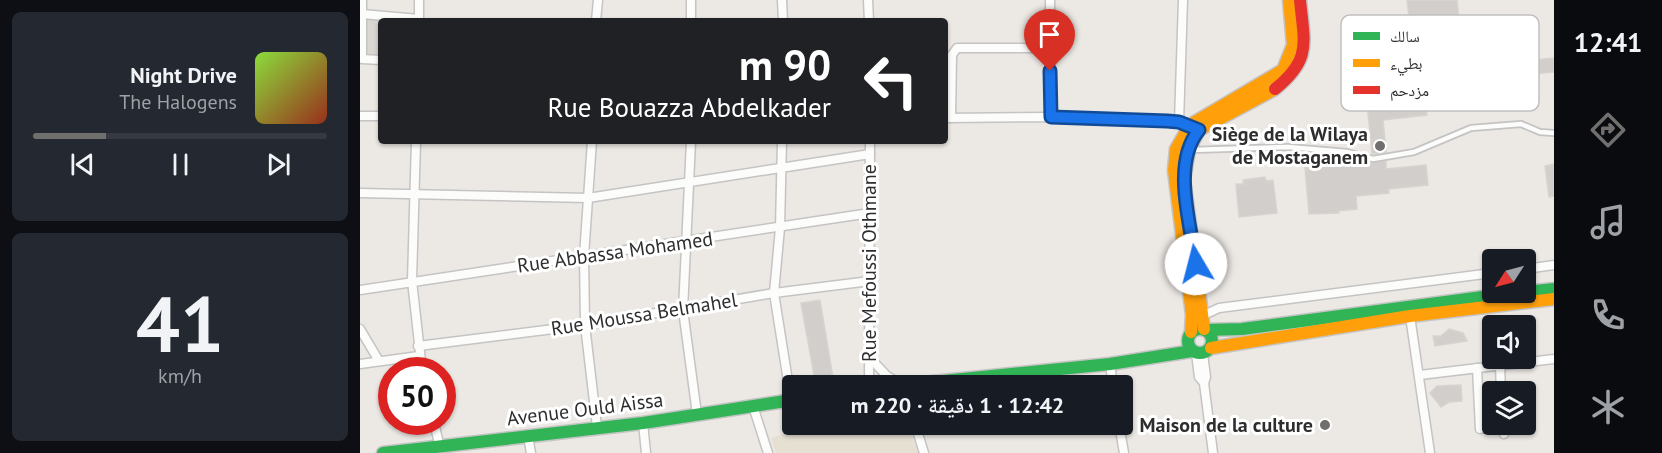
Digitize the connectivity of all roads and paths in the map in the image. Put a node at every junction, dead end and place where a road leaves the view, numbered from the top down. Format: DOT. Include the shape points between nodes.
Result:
graph roads {
  1 [pos="362,0"];
  2 [pos="419,0"];
  3 [pos="598,0"];
  4 [pos="691,0"];
  5 [pos="782,0"];
  6 [pos="868,0"];
  7 [pos="1050,0"];
  8 [pos="1183,0"];
  9 [pos="1290,0"];
  10 [pos="1300,0"];
  11 [pos="362,14"];
  12 [pos="400,18"];
  13 [pos="419,18"];
  14 [pos="596,18"];
  15 [pos="691,18"];
  16 [pos="783,18"];
  17 [pos="869,18"];
  18 [pos="360,37"];
  19 [pos="1050,48"];
  20 [pos="378,60"];
  21 [pos="360,116"];
  22 [pos="378,116"];
  23 [pos="1051,117"];
  24 [pos="948,118"];
  25 [pos="1189,126"];
  26 [pos="1554,133"];
  27 [pos="416,144"];
  28 [pos="592,144"];
  29 [pos="691,144"];
  30 [pos="782,144"];
  31 [pos="870,144"];
  32 [pos="1176,149"];
  33 [pos="1189,150"];
  34 [pos="870,154"];
  35 [pos="782,169"];
  36 [pos="690,184"];
  37 [pos="360,193"];
  38 [pos="415,193"];
  39 [pos="588,198"];
  40 [pos="870,213"];
  41 [pos="780,228"];
  42 [pos="687,241"];
  43 [pos="584,256"];
  44 [pos="1554,265"];
  45 [pos="1536,268"];
  46 [pos="1482,274"];
  47 [pos="412,281"];
  48 [pos="870,281"];
  49 [pos="1554,289"];
  50 [pos="360,290"];
  51 [pos="774,293"];
  52 [pos="1482,297"];
  53 [pos="1548,298"];
  54 [pos="683,310"];
  55 [pos="1204,315"];
  56 [pos="1410,316"];
  57 [pos="585,325"];
  58 [pos="360,329"];
  59 [pos="1204,330"];
  60 [pos="1189,336"];
  61 [pos="418,346"];
  62 [pos="1200,351"];
  63 [pos="1161,355"];
  64 [pos="419,356"];
  65 [pos="411,357"];
  66 [pos="869,357"];
  67 [pos="378,359"];
  68 [pos="1554,359"];
  69 [pos="378,361"];
  70 [pos="1536,361"];
  71 [pos="360,364"];
  72 [pos="1110,364"];
  73 [pos="1482,367"];
  74 [pos="1477,368"];
  75 [pos="1056,369"];
  76 [pos="1025,371"];
  77 [pos="787,375"];
  78 [pos="869,375"];
  79 [pos="886,375"];
  80 [pos="989,375"];
  81 [pos="1026,375"];
  82 [pos="1056,375"];
  83 [pos="1112,375"];
  84 [pos="1420,375"];
  85 [pos="782,401"];
  86 [pos="753,406"];
  87 [pos="697,414"];
  88 [pos="643,423"];
  89 [pos="597,427"];
  90 [pos="1480,429"];
  91 [pos="437,435"];
  92 [pos="918,435"];
  93 [pos="1121,435"];
  94 [pos="528,436"];
  95 [pos="440,448"];
  96 [pos="414,452"];
  97 [pos="383,453"];
  98 [pos="388,453"];
  99 [pos="531,453"];
  100 [pos="646,453"];
  101 [pos="768,453"];
  102 [pos="924,453"];
  103 [pos="1124,453"];
  104 [pos="1213,453"];
  105 [pos="1430,453"];
  1 -- 11 [label="street"];
  2 -- 13 [label="street"];
  3 -- 14 [label="street"];
  4 -- 15 [label="street"];
  5 -- 16 [label="street"];
  6 -- 17 [label="street"];
  7 -- 19 [label="street"];
  8 -- 25 [label="street"];
  9 -- 25 [label="main road" via="1294,41 1283,70"];
  10 -- 25 [label="main road" via="1304,55 1294,72 1278,86"];
  11 -- 12 [label="street"];
  11 -- 18 [label="street"];
  18 -- 20 [label="street" via="363,59"];
  19 -- 23 [label="street"];
  19 -- 24 [label="street" via="957,48 952,55"];
  21 -- 22 [label="street"];
  23 -- 24 [label="street"];
  23 -- 25 [label="street"];
  25 -- 32 [label="main road"];
  25 -- 33 [label="main road" via="1193,138"];
  26 -- 33 [label="lane" via="1521,124 1471,128 1414,152 1373,159 1347,152 1288,147"];
  27 -- 38 [label="street"];
  28 -- 39 [label="street"];
  29 -- 36 [label="street"];
  30 -- 35 [label="street"];
  31 -- 34 [label="street, Rue Mefoussi Othmane"];
  32 -- 33 [label="lane"];
  32 -- 60 [label="main road" via="1174,170 1192,315"];
  33 -- 55 [label="main road" via="1184,180"];
  34 -- 35 [label="street"];
  34 -- 40 [label="street, Rue Mefoussi Othmane"];
  35 -- 36 [label="street"];
  35 -- 41 [label="street"];
  36 -- 39 [label="street"];
  36 -- 42 [label="street"];
  37 -- 38 [label="street"];
  38 -- 39 [label="street"];
  38 -- 47 [label="street"];
  39 -- 43 [label="street"];
  40 -- 41 [label="street, Rue Abbassa Mohamed"];
  40 -- 48 [label="street, Rue Mefoussi Othmane"];
  41 -- 42 [label="street, Rue Abbassa Mohamed"];
  41 -- 51 [label="street"];
  42 -- 43 [label="street, Rue Abbassa Mohamed"];
  42 -- 54 [label="street"];
  43 -- 47 [label="street, Rue Abbassa Mohamed"];
  43 -- 57 [label="street"];
  44 -- 45 [label="street"];
  46 -- 55 [label="street" via="1219,308"];
  47 -- 50 [label="street, Rue Abbassa Mohamed"];
  47 -- 61 [label="street"];
  48 -- 51 [label="street, Rue Moussa Belmahel"];
  48 -- 66 [label="street, Rue Mefoussi Othmane"];
  49 -- 53 [label="main road"];
  51 -- 54 [label="street, Rue Moussa Belmahel"];
  51 -- 77 [label="street"];
  52 -- 59 [label="main road" via="1242,329"];
  53 -- 56 [label="main road"];
  54 -- 57 [label="street, Rue Moussa Belmahel"];
  54 -- 87 [label="street"];
  55 -- 59 [label="main road"];
  56 -- 62 [label="main road"];
  56 -- 84 [label="street"];
  57 -- 61 [label="street, Rue Moussa Belmahel"];
  57 -- 89 [label="street"];
  58 -- 67 [label="street"];
  59 -- 60 [label="main road"];
  59 -- 62 [label="main road" via="1212,338"];
  60 -- 62 [label="main road"];
  60 -- 63 [label="main road"];
  61 -- 64 [label="street"];
  62 -- 63 [label="main road"];
  62 -- 104 [label="street" via="1199,377 1204,383"];
  63 -- 72 [label="main road"];
  64 -- 65 [label="street"];
  66 -- 78 [label="street, Rue Mefoussi Othmane"];
  66 -- 79 [label="street"];
  68 -- 70 [label="street"];
  69 -- 71 [label="street"];
  72 -- 75 [label="main road"];
  72 -- 83 [label="street"];
  73 -- 74 [label="street"];
  74 -- 84 [label="street"];
  74 -- 90 [label="street"];
  75 -- 76 [label="main road"];
  75 -- 82 [label="lane"];
  76 -- 80 [label="main road"];
  76 -- 81 [label="lane"];
  84 -- 105 [label="street"];
  85 -- 86 [label="main road, Avenue Ould Aissa"];
  86 -- 87 [label="main road, Avenue Ould Aissa"];
  86 -- 101 [label="street"];
  87 -- 88 [label="main road, Avenue Ould Aissa"];
  88 -- 89 [label="main road, Avenue Ould Aissa"];
  88 -- 100 [label="street"];
  89 -- 94 [label="main road, Avenue Ould Aissa"];
  91 -- 95 [label="street"];
  92 -- 102 [label="street"];
  93 -- 103 [label="street"];
  94 -- 95 [label="main road, Avenue Ould Aissa"];
  94 -- 99 [label="street"];
  95 -- 96 [label="main road, Avenue Ould Aissa"];
  96 -- 98 [label="main road, Avenue Ould Aissa"];
  97 -- 98 [label="main road, Avenue Ould Aissa"];
}
